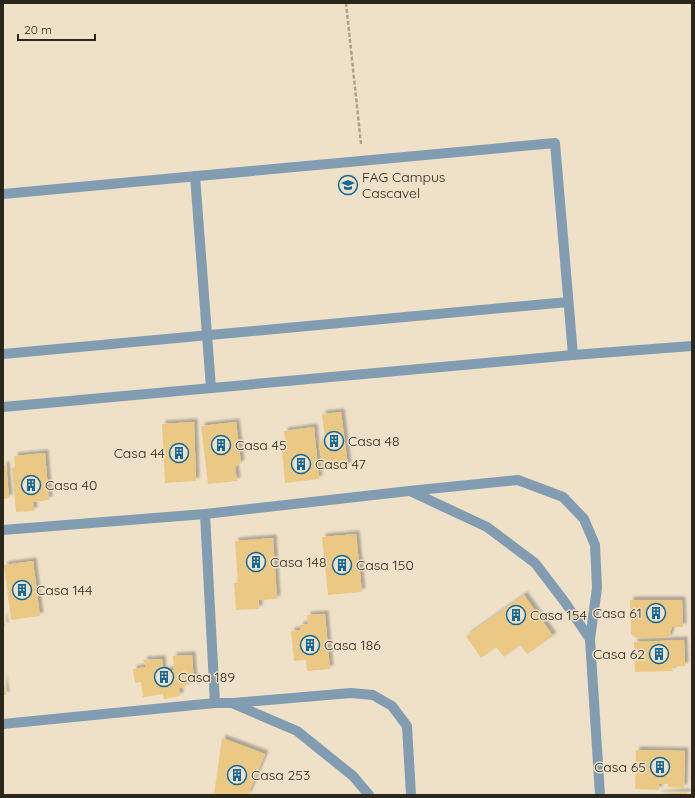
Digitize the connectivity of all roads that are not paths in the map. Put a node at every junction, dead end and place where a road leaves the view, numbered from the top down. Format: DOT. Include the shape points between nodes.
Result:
graph roads {
  1 [pos="195,176"];
  2 [pos="3,194"];
  3 [pos="568,302"];
  4 [pos="207,335"];
  5 [pos="692,346"];
  6 [pos="3,354"];
  7 [pos="573,355"];
  8 [pos="211,388"];
  9 [pos="3,407"];
  10 [pos="409,490"];
  11 [pos="205,514"];
  12 [pos="3,530"];
  13 [pos="590,639"];
  14 [pos="215,703"];
  15 [pos="233,703"];
  16 [pos="3,724"];
  17 [pos="369,795"];
  18 [pos="411,795"];
  19 [pos="600,795"];
  1 -- 2 [label="street"];
  1 -- 3 [label="street" via="555,143"];
  1 -- 4 [label="street"];
  3 -- 4 [label="street"];
  3 -- 7 [label="street"];
  4 -- 6 [label="street"];
  4 -- 8 [label="street"];
  5 -- 7 [label="street"];
  7 -- 8 [label="street"];
  8 -- 9 [label="street"];
  10 -- 11 [label="street"];
  10 -- 13 [label="street" via="488,527 535,563"];
  10 -- 13 [label="street" via="518,480 563,497 584,519 595,546 597,588"];
  11 -- 12 [label="street"];
  11 -- 14 [label="street"];
  13 -- 19 [label="street"];
  14 -- 15 [label="street"];
  14 -- 16 [label="street"];
  15 -- 17 [label="street" via="298,731 353,776"];
  15 -- 18 [label="street" via="351,693 373,696 392,706 406,726"];
}
